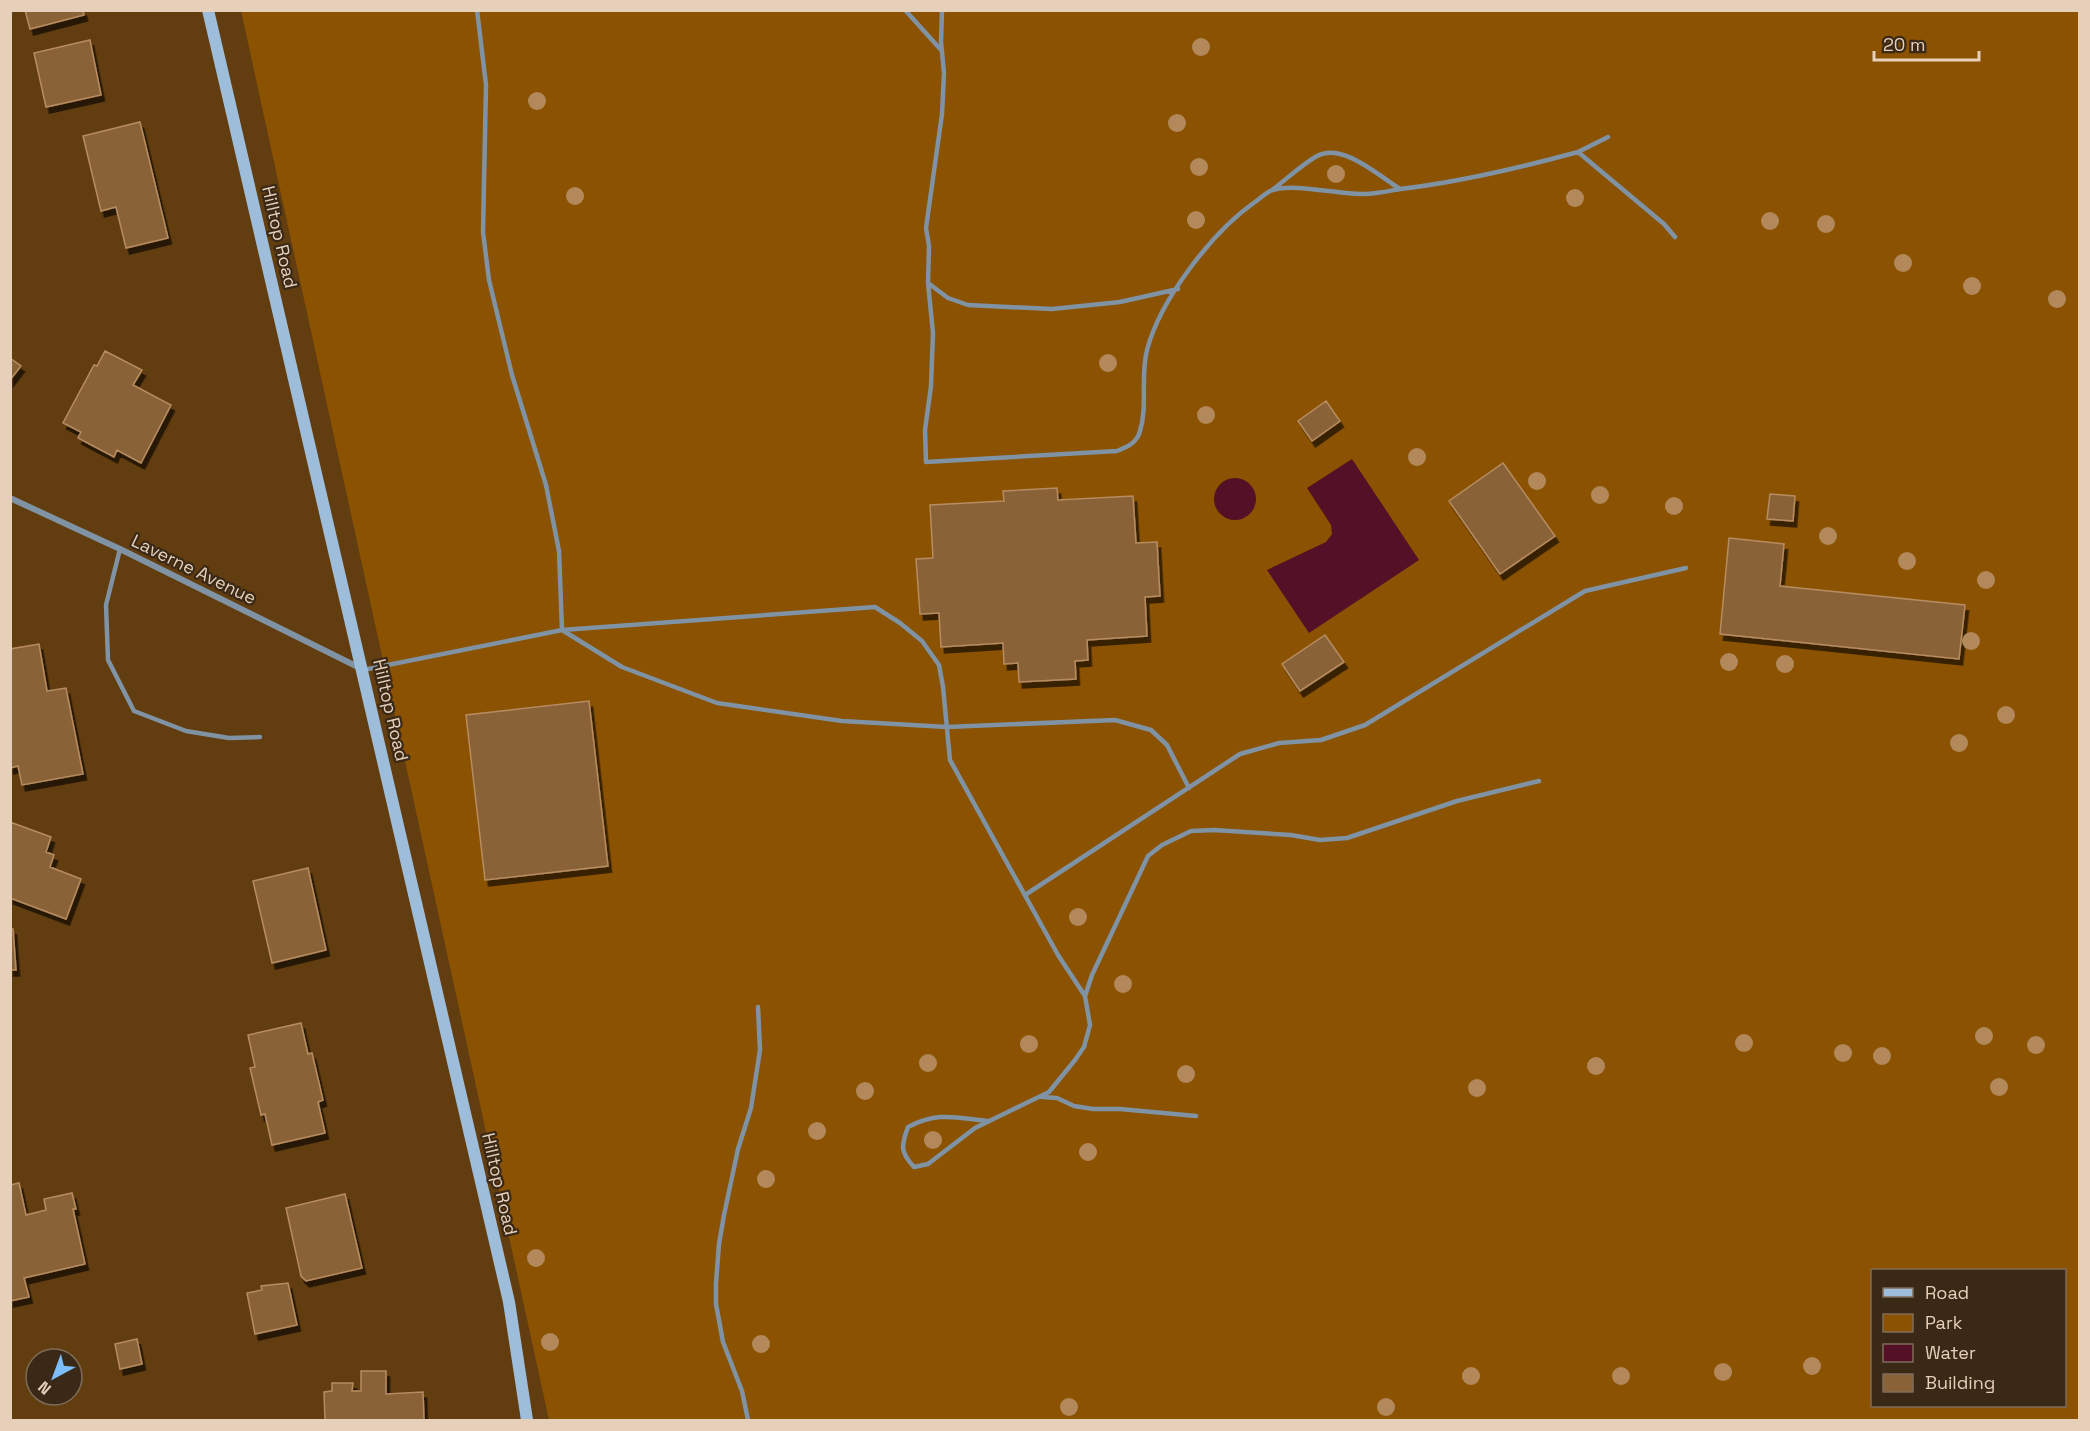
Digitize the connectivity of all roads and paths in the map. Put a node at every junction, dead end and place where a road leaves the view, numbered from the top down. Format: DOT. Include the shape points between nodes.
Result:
graph roads {
  1 [pos="208,10"];
  2 [pos="477,10"];
  3 [pos="905,10"];
  4 [pos="942,10"];
  5 [pos="942,51"];
  6 [pos="1608,136"];
  7 [pos="1578,152"];
  8 [pos="1400,189"];
  9 [pos="1270,191"];
  10 [pos="1675,237"];
  11 [pos="928,283"];
  12 [pos="1178,289"];
  13 [pos="10,498"];
  14 [pos="120,549"];
  15 [pos="1686,568"];
  16 [pos="562,630"];
  17 [pos="363,670"];
  18 [pos="947,727"];
  19 [pos="260,737"];
  20 [pos="1539,781"];
  21 [pos="1189,788"];
  22 [pos="1025,895"];
  23 [pos="1085,996"];
  24 [pos="758,1007"];
  25 [pos="1039,1097"];
  26 [pos="1196,1116"];
  27 [pos="988,1121"];
  28 [pos="527,1420"];
  29 [pos="748,1420"];
  1 -- 17 [label="street, Hilltop Road"];
  2 -- 16 [label="lane" via="486,85 483,232 489,280 512,375 546,485 559,551"];
  3 -- 5 [label="lane"];
  4 -- 5 [label="lane"];
  5 -- 11 [label="lane" via="942,114 926,228"];
  6 -- 7 [label="lane"];
  7 -- 8 [label="lane" via="1470,179"];
  7 -- 10 [label="lane"];
  8 -- 9 [label="lane" via="1365,194 1295,188"];
  8 -- 9 [label="lane" via="1336,152 1319,155"];
  9 -- 12 [label="lane" via="1220,233"];
  11 -- 12 [label="lane" via="948,298 968,305 1052,309 1120,302"];
  11 -- 12 [label="lane" via="933,333 926,462 1117,451 1132,444 1140,434 1147,351 1155,327"];
  13 -- 14 [label="street, Laverne Avenue"];
  14 -- 17 [label="street, Laverne Avenue"];
  14 -- 19 [label="lane" via="106,605 108,660 134,711 186,731 229,738"];
  15 -- 21 [label="lane" via="1585,591 1365,725 1322,740 1279,743 1240,754"];
  16 -- 17 [label="lane"];
  16 -- 18 [label="lane" via="622,667 717,703 842,721"];
  16 -- 18 [label="lane" via="875,607 922,641 939,665"];
  17 -- 28 [label="street, Hilltop Road" via="509,1302"];
  18 -- 21 [label="lane" via="1115,720 1151,730 1167,745"];
  18 -- 22 [label="lane" via="950,759"];
  20 -- 23 [label="lane" via="1457,801 1347,838 1320,840 1191,831 1148,856"];
  21 -- 22 [label="lane"];
  22 -- 23 [label="lane"];
  23 -- 25 [label="lane" via="1090,1025 1084,1047 1062,1078"];
  24 -- 29 [label="lane" via="760,1050 751,1108 724,1215 716,1283 723,1342 742,1391"];
  25 -- 26 [label="lane" via="1093,1109"];
  25 -- 27 [label="lane"];
  27 -- 27 [label="lane" via="928,1164 914,1167 905,1157 902,1143 908,1127 923,1119 938,1116"];
}
